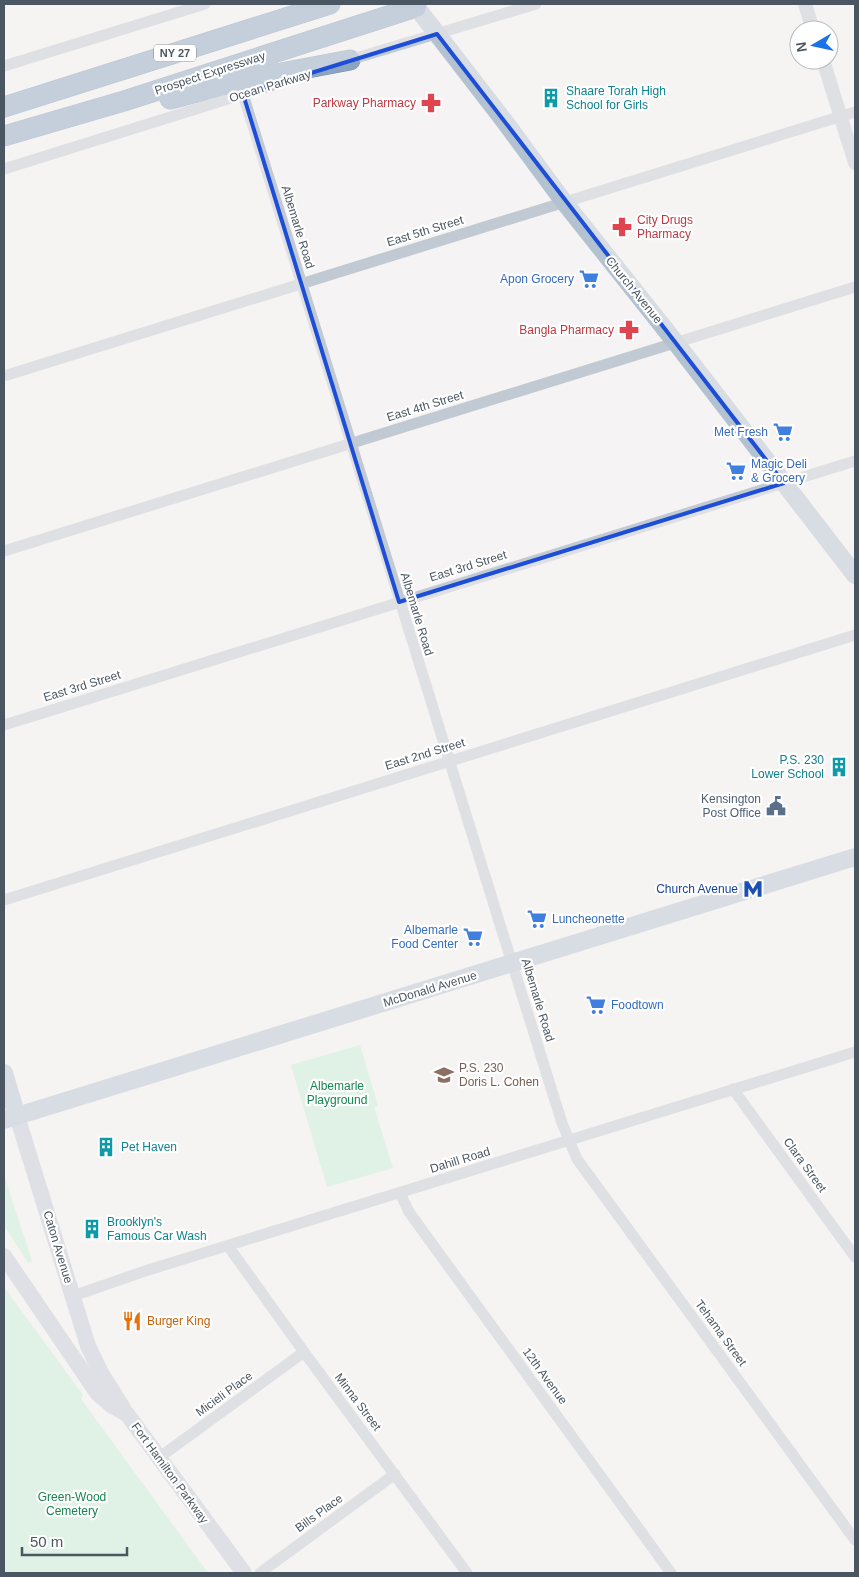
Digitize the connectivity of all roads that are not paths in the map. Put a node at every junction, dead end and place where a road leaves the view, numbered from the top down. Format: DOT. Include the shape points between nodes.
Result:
graph roads {
  1 [pos="205,4"];
  2 [pos="330,4"];
  3 [pos="536,4"];
  4 [pos="805,4"];
  5 [pos="418,5"];
  6 [pos="810,20"];
  7 [pos="437,34"];
  8 [pos="350,60"];
  9 [pos="4,66"];
  10 [pos="826,70"];
  11 [pos="242,94"];
  12 [pos="124,101"];
  13 [pos="4,106"];
  14 [pos="855,112"];
  15 [pos="841,117"];
  16 [pos="4,136"];
  17 [pos="855,163"];
  18 [pos="4,169"];
  19 [pos="564,202"];
  20 [pos="301,284"];
  21 [pos="855,287"];
  22 [pos="676,342"];
  23 [pos="4,376"];
  24 [pos="351,443"];
  25 [pos="855,461"];
  26 [pos="784,483"];
  27 [pos="4,551"];
  28 [pos="855,575"];
  29 [pos="399,602"];
  30 [pos="855,635"];
  31 [pos="4,725"];
  32 [pos="449,761"];
  33 [pos="855,857"];
  34 [pos="4,900"];
  35 [pos="512,963"];
  36 [pos="855,1052"];
  37 [pos="4,1073"];
  38 [pos="733,1089"];
  39 [pos="10,1118"];
  40 [pos="569,1140"];
  41 [pos="400,1193"];
  42 [pos="228,1246"];
  43 [pos="4,1256"];
  44 [pos="855,1257"];
  45 [pos="73,1296"];
  46 [pos="304,1352"];
  47 [pos="127,1414"];
  48 [pos="160,1457"];
  49 [pos="395,1474"];
  50 [pos="855,1540"];
  51 [pos="244,1573"];
  52 [pos="260,1573"];
  53 [pos="467,1573"];
  54 [pos="671,1573"];
  1 -- 9 [label="street"];
  2 -- 13 [label="highway, NY 27"];
  3 -- 7 [label="street, Ocean Parkway"];
  4 -- 6 [label="street"];
  5 -- 7 [label="main road, Church Avenue"];
  5 -- 12 [label="highway, Prospect Expressway"];
  7 -- 8 [label="street, Ocean Parkway"];
  7 -- 19 [label="main road, Church Avenue"];
  8 -- 11 [label="street, Ocean Parkway"];
  8 -- 12 [label="highway" via="239,81 155,103"];
  10 -- 15 [label="street"];
  11 -- 18 [label="street, Ocean Parkway"];
  11 -- 20 [label="street, Albemarle Road"];
  12 -- 16 [label="highway, Prospect Expressway"];
  14 -- 15 [label="street, East 5th Street"];
  15 -- 17 [label="street"];
  15 -- 19 [label="street, East 5th Street"];
  19 -- 20 [label="street, East 5th Street"];
  19 -- 22 [label="main road, Church Avenue"];
  20 -- 23 [label="street, East 5th Street"];
  20 -- 24 [label="street, Albemarle Road"];
  21 -- 22 [label="street, East 4th Street"];
  22 -- 24 [label="street, East 4th Street"];
  22 -- 26 [label="main road, Church Avenue"];
  24 -- 27 [label="street, East 4th Street"];
  24 -- 29 [label="street, Albemarle Road"];
  25 -- 26 [label="street, East 3rd Street"];
  26 -- 28 [label="main road, Church Avenue"];
  26 -- 29 [label="street, East 3rd Street"];
  29 -- 31 [label="street, East 3rd Street"];
  29 -- 32 [label="street, Albemarle Road"];
  30 -- 32 [label="street, East 2nd Street"];
  32 -- 34 [label="street, East 2nd Street"];
  32 -- 35 [label="street, Albemarle Road"];
  33 -- 35 [label="main road, McDonald Avenue"];
  35 -- 39 [label="main road, McDonald Avenue"];
  35 -- 40 [label="street, Albemarle Road"];
  36 -- 38 [label="street, Dahill Road"];
  37 -- 39 [label="main road, Caton Avenue"];
  38 -- 40 [label="street, Dahill Road"];
  38 -- 44 [label="street, Clara Street"];
  39 -- 45 [label="main road, Caton Avenue"];
  40 -- 41 [label="street, Dahill Road"];
  40 -- 50 [label="street, Tehama Street" via="577,1159"];
  41 -- 42 [label="street, Dahill Road"];
  41 -- 54 [label="street, 12th Avenue" via="410,1212"];
  42 -- 45 [label="street, Dahill Road"];
  42 -- 46 [label="street, Minna Street"];
  43 -- 47 [label="main road, Fort Hamilton Parkway" via="98,1394"];
  45 -- 47 [label="main road, Caton Avenue" via="88,1346"];
  46 -- 48 [label="street, Micieli Place"];
  46 -- 49 [label="street, Minna Street"];
  47 -- 48 [label="main road, Fort Hamilton Parkway"];
  48 -- 51 [label="main road, Fort Hamilton Parkway"];
  49 -- 52 [label="street, Bills Place"];
  49 -- 53 [label="street, Minna Street"];
}
